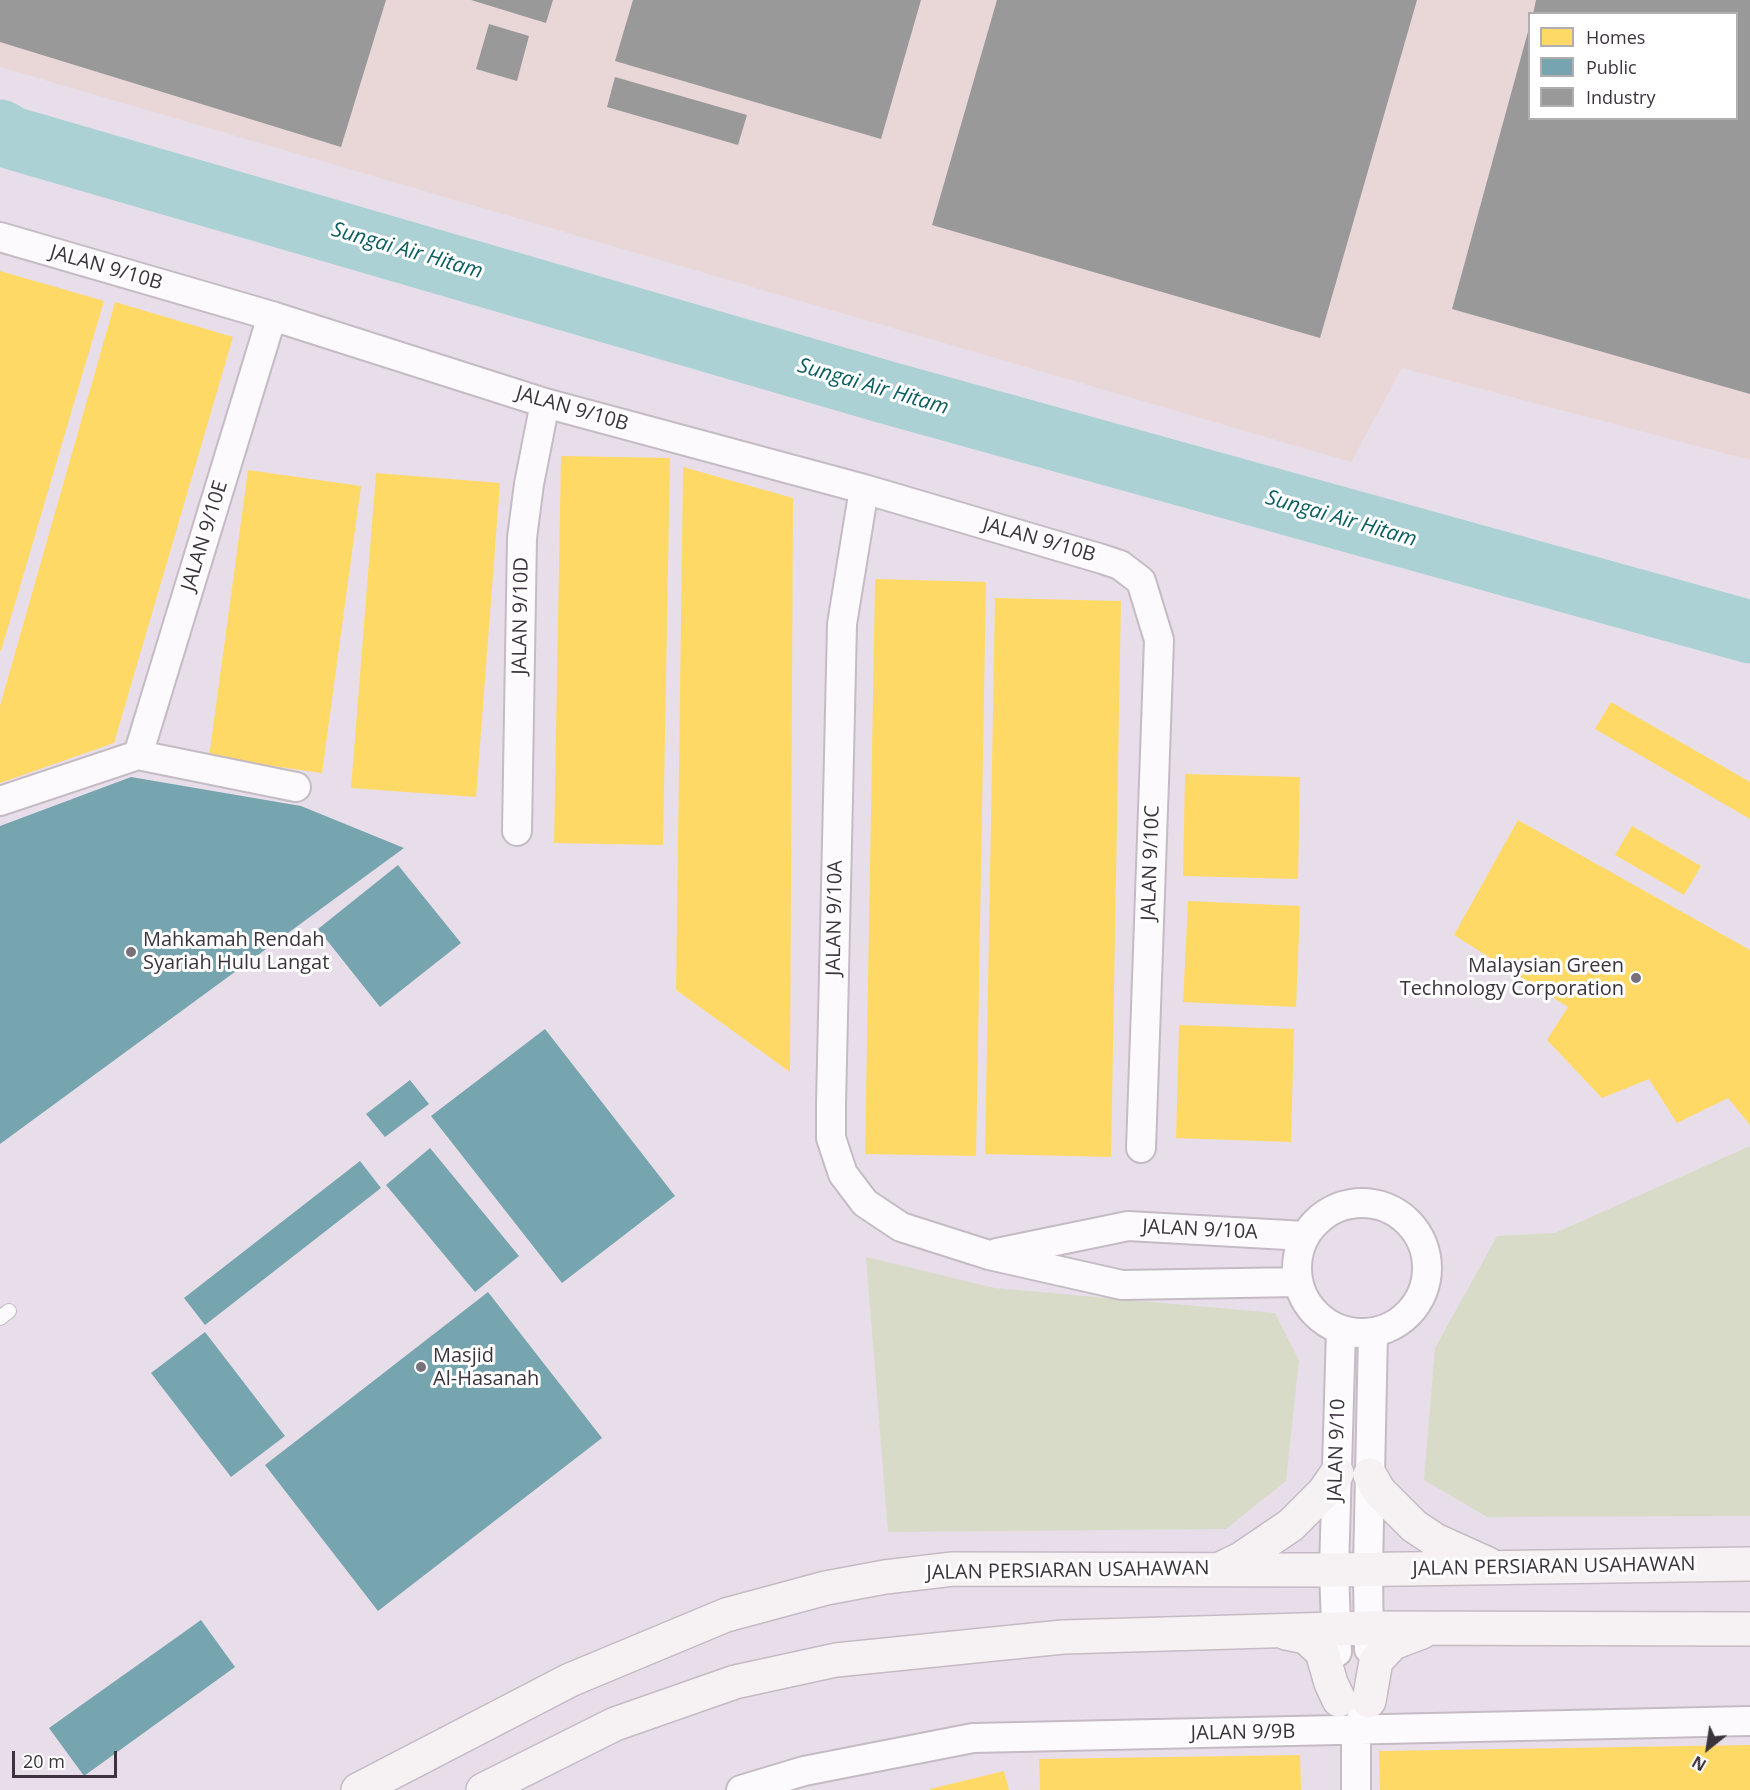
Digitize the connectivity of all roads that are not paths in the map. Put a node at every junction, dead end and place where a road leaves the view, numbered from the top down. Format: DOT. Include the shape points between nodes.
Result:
graph roads {
  1 [pos="0,237"];
  2 [pos="272,316"];
  3 [pos="545,403"];
  4 [pos="864,489"];
  5 [pos="1141,581"];
  6 [pos="138,755"];
  7 [pos="296,787"];
  8 [pos="0,801"];
  9 [pos="517,831"];
  10 [pos="1141,1148"];
  11 [pos="1305,1236"];
  12 [pos="989,1255"];
  13 [pos="1298,1282"];
  14 [pos="1341,1330"];
  15 [pos="1373,1333"];
  16 [pos="1337,1473"];
  17 [pos="1370,1475"];
  18 [pos="1750,1564"];
  19 [pos="1498,1568"];
  20 [pos="1219,1569"];
  21 [pos="1368,1569"];
  22 [pos="1334,1570"];
  23 [pos="1369,1628"];
  24 [pos="1435,1628"];
  25 [pos="1335,1629"];
  26 [pos="1750,1629"];
  27 [pos="1278,1631"];
  28 [pos="1354,1701"];
  29 [pos="1750,1721"];
  30 [pos="1356,1731"];
  31 [pos="359,1790"];
  32 [pos="483,1790"];
  33 [pos="741,1790"];
  34 [pos="1356,1790"];
  1 -- 2 [label="street, JALAN 9/10B"];
  2 -- 3 [label="street, JALAN 9/10B"];
  2 -- 6 [label="street, JALAN 9/10E"];
  3 -- 4 [label="street, JALAN 9/10B"];
  3 -- 9 [label="street, JALAN 9/10D" via="522,538"];
  4 -- 5 [label="street, JALAN 9/10B" via="1102,559"];
  4 -- 12 [label="street, JALAN 9/10A" via="842,624 831,1138 843,1174 865,1203 901,1227"];
  5 -- 10 [label="street, JALAN 9/10C" via="1159,640"];
  6 -- 7 [label="street"];
  6 -- 8 [label="street"];
  11 -- 12 [label="street, JALAN 9/10A" via="1128,1226"];
  11 -- 13 [label="street" via="1297,1259"];
  11 -- 15 [label="street" via="1324,1216 1344,1206 1366,1204 1391,1211 1418,1235 1425,1252 1427,1276 1418,1303 1400,1322"];
  12 -- 13 [label="street, JALAN 9/10A" via="1122,1285"];
  13 -- 14 [label="street" via="1311,1309"];
  14 -- 15 [label="street"];
  14 -- 16 [label="street, JALAN 9/10"];
  15 -- 17 [label="street, JALAN 9/10"];
  16 -- 20 [label="street" via="1291,1525"];
  16 -- 22 [label="street, JALAN 9/10"];
  17 -- 19 [label="street" via="1379,1491 1414,1526 1435,1540"];
  17 -- 21 [label="street, JALAN 9/10"];
  18 -- 19 [label="street, JALAN PERSIARAN USAHAWAN"];
  19 -- 21 [label="street, JALAN PERSIARAN USAHAWAN"];
  20 -- 22 [label="street, JALAN PERSIARAN USAHAWAN"];
  20 -- 31 [label="street, JALAN PERSIARAN USAHAWAN" via="953,1569 826,1588 726,1615 570,1680"];
  21 -- 22 [label="street, JALAN PERSIARAN USAHAWAN"];
  21 -- 23 [label="street, JALAN 9/10"];
  22 -- 25 [label="street, JALAN 9/10"];
  23 -- 24 [label="street"];
  23 -- 25 [label="street"];
  23 -- 28 [label="street, JALAN 9/10"];
  24 -- 26 [label="street"];
  24 -- 28 [label="street" via="1386,1649"];
  25 -- 27 [label="street"];
  25 -- 28 [label="street, JALAN 9/10"];
  27 -- 28 [label="street" via="1315,1643 1322,1652 1331,1683"];
  27 -- 32 [label="street" via="1062,1637 836,1660 735,1682 615,1724"];
  28 -- 30 [label="street"];
  29 -- 30 [label="street, JALAN 9/9B"];
  30 -- 33 [label="street, JALAN 9/9B" via="973,1738 804,1772"];
  30 -- 34 [label="street"];
}
